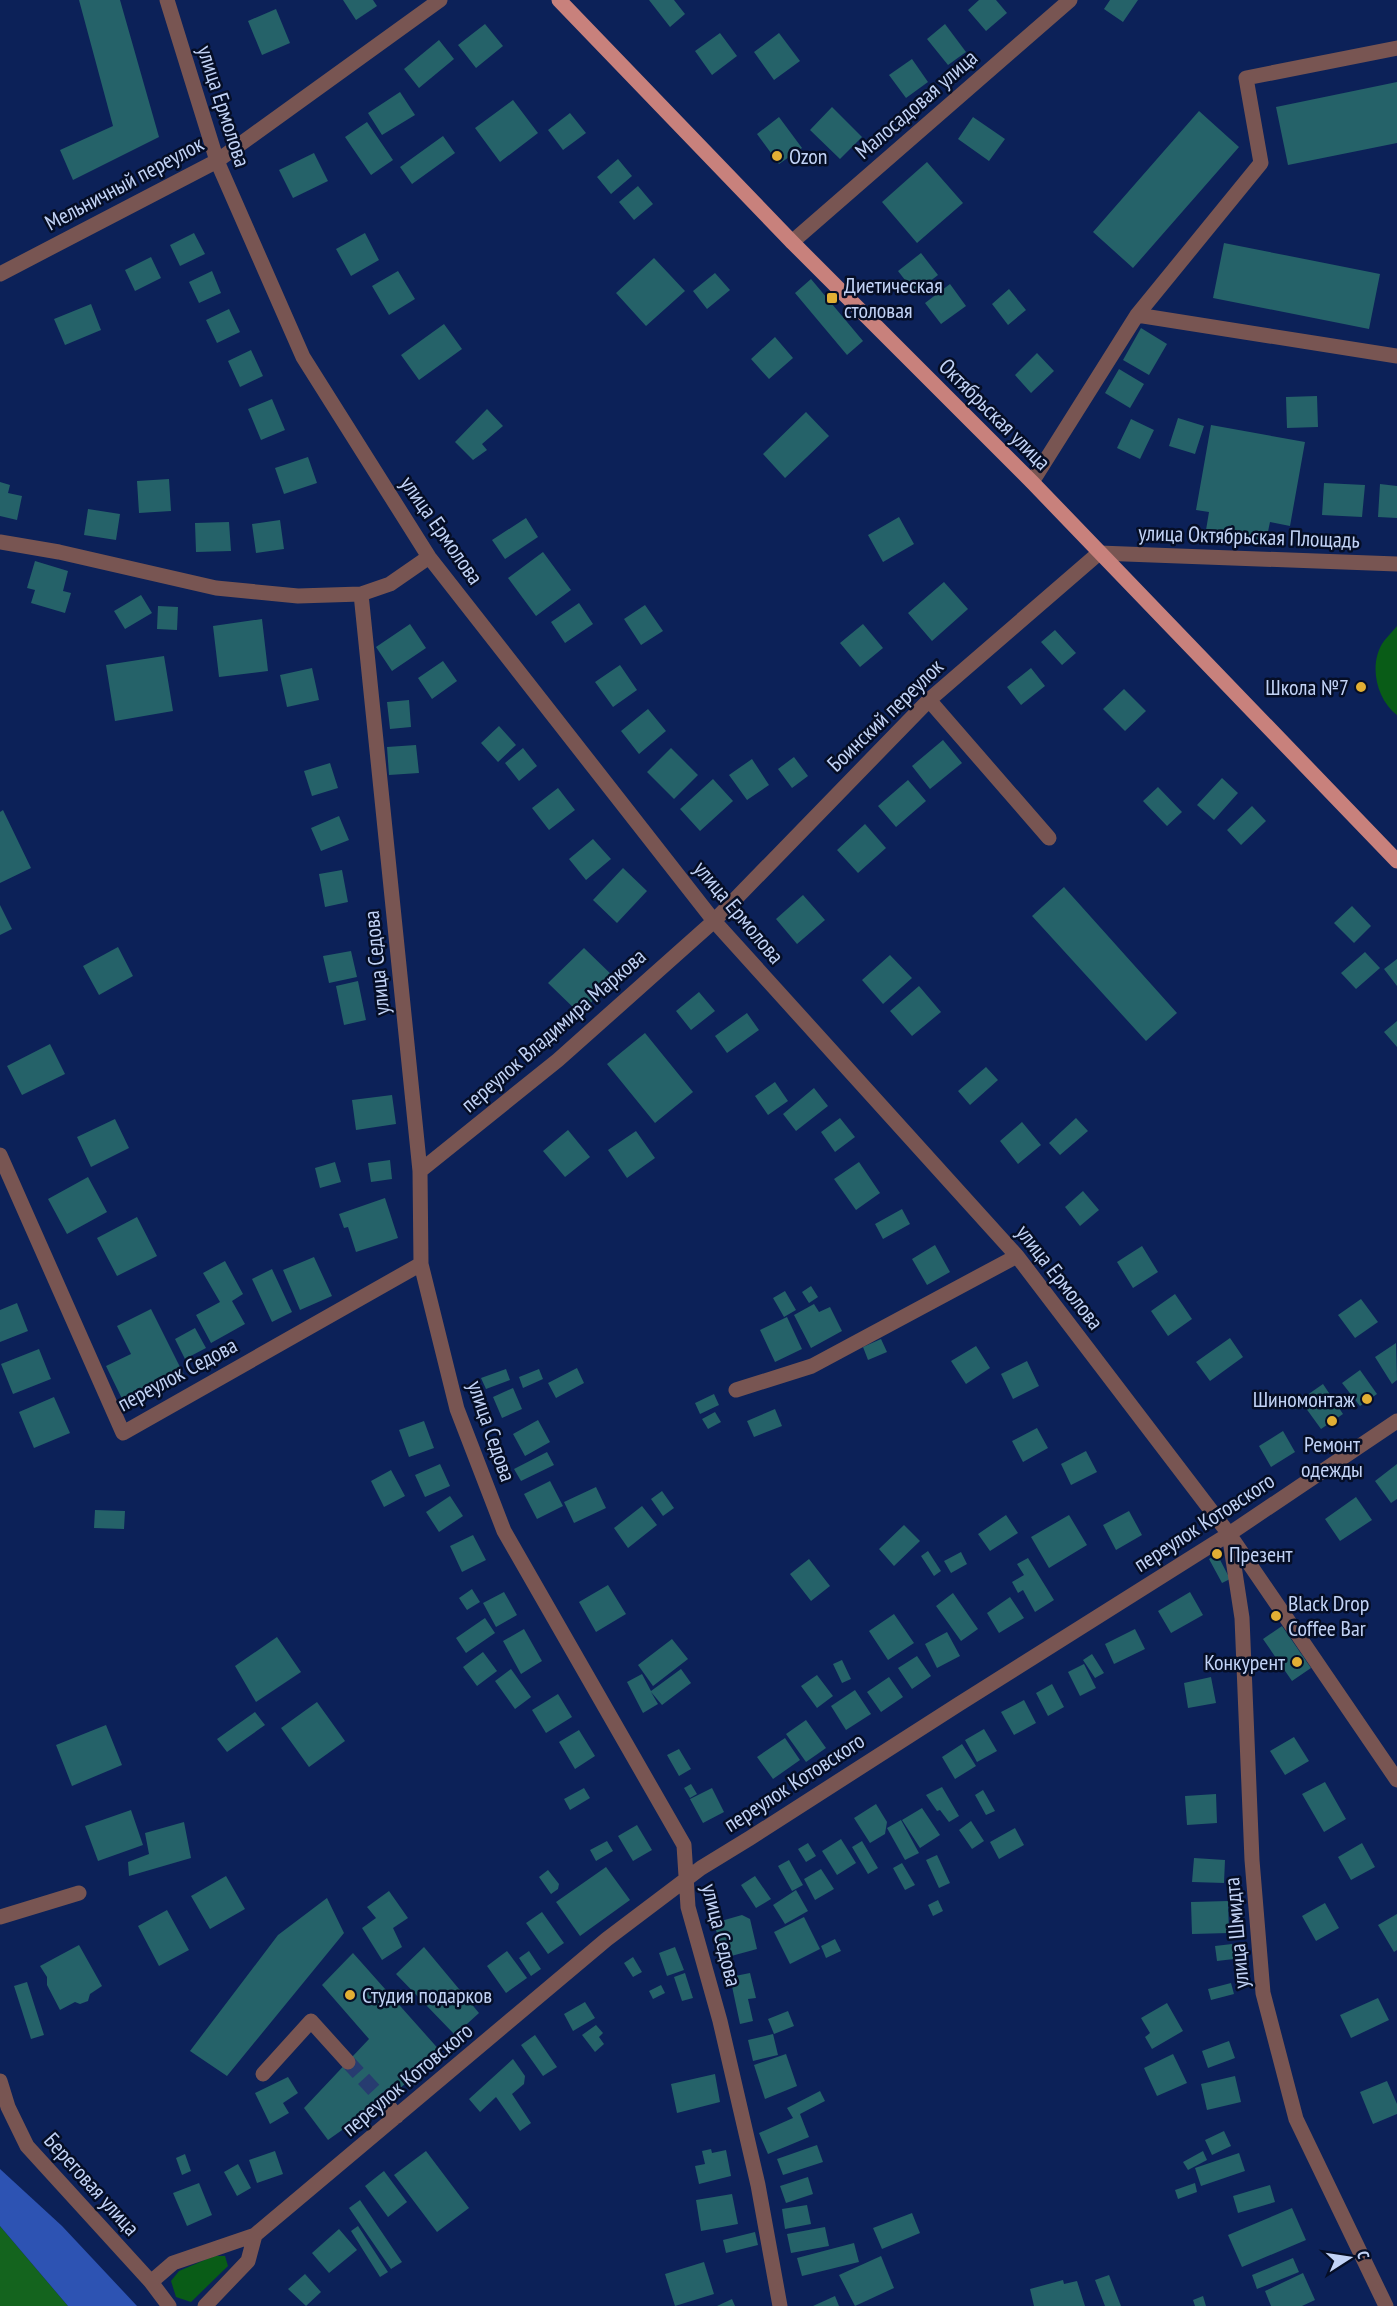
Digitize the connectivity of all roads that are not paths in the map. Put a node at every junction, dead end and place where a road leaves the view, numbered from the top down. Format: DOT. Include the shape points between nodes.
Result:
graph roads {
  1 [pos="166,0"];
  2 [pos="440,0"];
  3 [pos="559,0"];
  4 [pos="1070,0"];
  5 [pos="1397,48"];
  6 [pos="217,161"];
  7 [pos="792,242"];
  8 [pos="0,274"];
  9 [pos="1137,315"];
  10 [pos="1397,356"];
  11 [pos="1032,482"];
  12 [pos="0,542"];
  13 [pos="1099,553"];
  14 [pos="429,557"];
  15 [pos="1397,564"];
  16 [pos="361,594"];
  17 [pos="929,700"];
  18 [pos="1049,838"];
  19 [pos="1397,861"];
  20 [pos="714,921"];
  21 [pos="0,1155"];
  22 [pos="420,1171"];
  23 [pos="1017,1256"];
  24 [pos="421,1264"];
  25 [pos="736,1390"];
  26 [pos="1397,1421"];
  27 [pos="1229,1534"];
  28 [pos="1397,1780"];
  29 [pos="685,1881"];
  30 [pos="78,1893"];
  31 [pos="0,1917"];
  32 [pos="348,2062"];
  33 [pos="264,2074"];
  34 [pos="0,2081"];
  35 [pos="384,2101"];
  36 [pos="397,2116"];
  37 [pos="255,2235"];
  38 [pos="151,2282"];
  39 [pos="169,2306"];
  40 [pos="205,2306"];
  41 [pos="780,2306"];
  42 [pos="1386,2306"];
  1 -- 6 [label="street, улица Ермолова"];
  2 -- 6 [label="street, Мельничный переулок"];
  3 -- 7 [label="main road, Октябрьская улица"];
  4 -- 7 [label="street, Малосадовая улица"];
  5 -- 9 [label="street" via="1246,78 1261,163"];
  6 -- 8 [label="street, Мельничный переулок"];
  6 -- 14 [label="street, улица Ермолова" via="303,357"];
  7 -- 11 [label="main road, Октябрьская улица"];
  9 -- 10 [label="street"];
  9 -- 11 [label="street"];
  11 -- 13 [label="main road, Октябрьская улица"];
  12 -- 16 [label="street" via="216,588 298,596"];
  13 -- 15 [label="street, улица Октябрьская Площадь"];
  13 -- 17 [label="street, Боинский переулок"];
  13 -- 19 [label="main road, Октябрьская улица"];
  14 -- 16 [label="street" via="390,584"];
  14 -- 20 [label="street, улица Ермолова"];
  16 -- 22 [label="street, улица Седова"];
  17 -- 18 [label="street"];
  17 -- 20 [label="street, Боинский переулок"];
  20 -- 22 [label="street, переулок Владимира Маркова" via="558,1060"];
  20 -- 23 [label="street, улица Ермолова"];
  21 -- 24 [label="street, переулок Седова" via="123,1433"];
  22 -- 24 [label="street, улица Седова"];
  23 -- 25 [label="street" via="813,1366"];
  23 -- 27 [label="street, улица Ермолова"];
  24 -- 29 [label="street, улица Седова" via="457,1409 504,1531 684,1845"];
  26 -- 27 [label="street, переулок Котовского"];
  27 -- 28 [label="street, улица Ермолова"];
  27 -- 29 [label="street, переулок Котовского"];
  27 -- 42 [label="street, улица Шмидта" via="1242,1618 1252,1860 1263,1993 1296,2119"];
  29 -- 36 [label="street, переулок Котовского" via="607,1940"];
  29 -- 41 [label="street, улица Седова" via="688,1907 720,2021 758,2185"];
  30 -- 31 [label="street"];
  32 -- 33 [label="street" via="310,2021"];
  34 -- 38 [label="street, Береговая улица" via="27,2146"];
  35 -- 36 [label="street"];
  36 -- 37 [label="street, переулок Котовского"];
  37 -- 38 [label="street, переулок Котовского" via="173,2263"];
  37 -- 40 [label="street" via="248,2261"];
  38 -- 39 [label="street, Береговая улица"];
}
